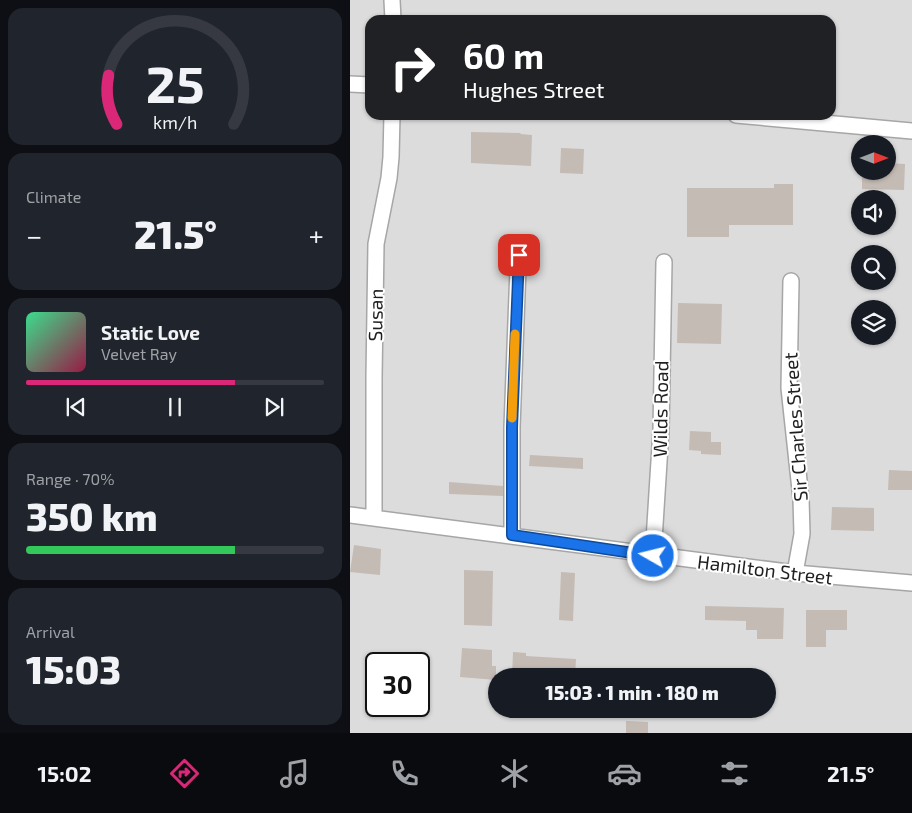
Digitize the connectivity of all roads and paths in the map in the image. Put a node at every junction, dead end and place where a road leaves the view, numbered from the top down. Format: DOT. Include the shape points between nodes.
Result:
graph roads {
  1 [pos="392,0"];
  2 [pos="392,15"];
  3 [pos="350,84"];
  4 [pos="365,86"];
  5 [pos="392,120"];
  6 [pos="795,120"];
  7 [pos="912,130"];
  8 [pos="520,243"];
  9 [pos="664,262"];
  10 [pos="791,281"];
  11 [pos="350,515"];
  12 [pos="374,517"];
  13 [pos="512,535"];
  14 [pos="653,556"];
  15 [pos="795,573"];
  16 [pos="912,583"];
  1 -- 2 [label="street"];
  3 -- 4 [label="street"];
  5 -- 12 [label="street, Susan" via="390,171 376,244"];
  6 -- 7 [label="street"];
  8 -- 13 [label="street" via="512,427"];
  9 -- 14 [label="street, Wilds Road" via="661,430"];
  10 -- 15 [label="street, Sir Charles Street" via="789,388 802,534"];
  11 -- 12 [label="street, Hamilton Street"];
  12 -- 13 [label="street, Hamilton Street"];
  13 -- 14 [label="street, Hamilton Street"];
  14 -- 15 [label="street, Hamilton Street"];
  15 -- 16 [label="street, Hamilton Street"];
}
